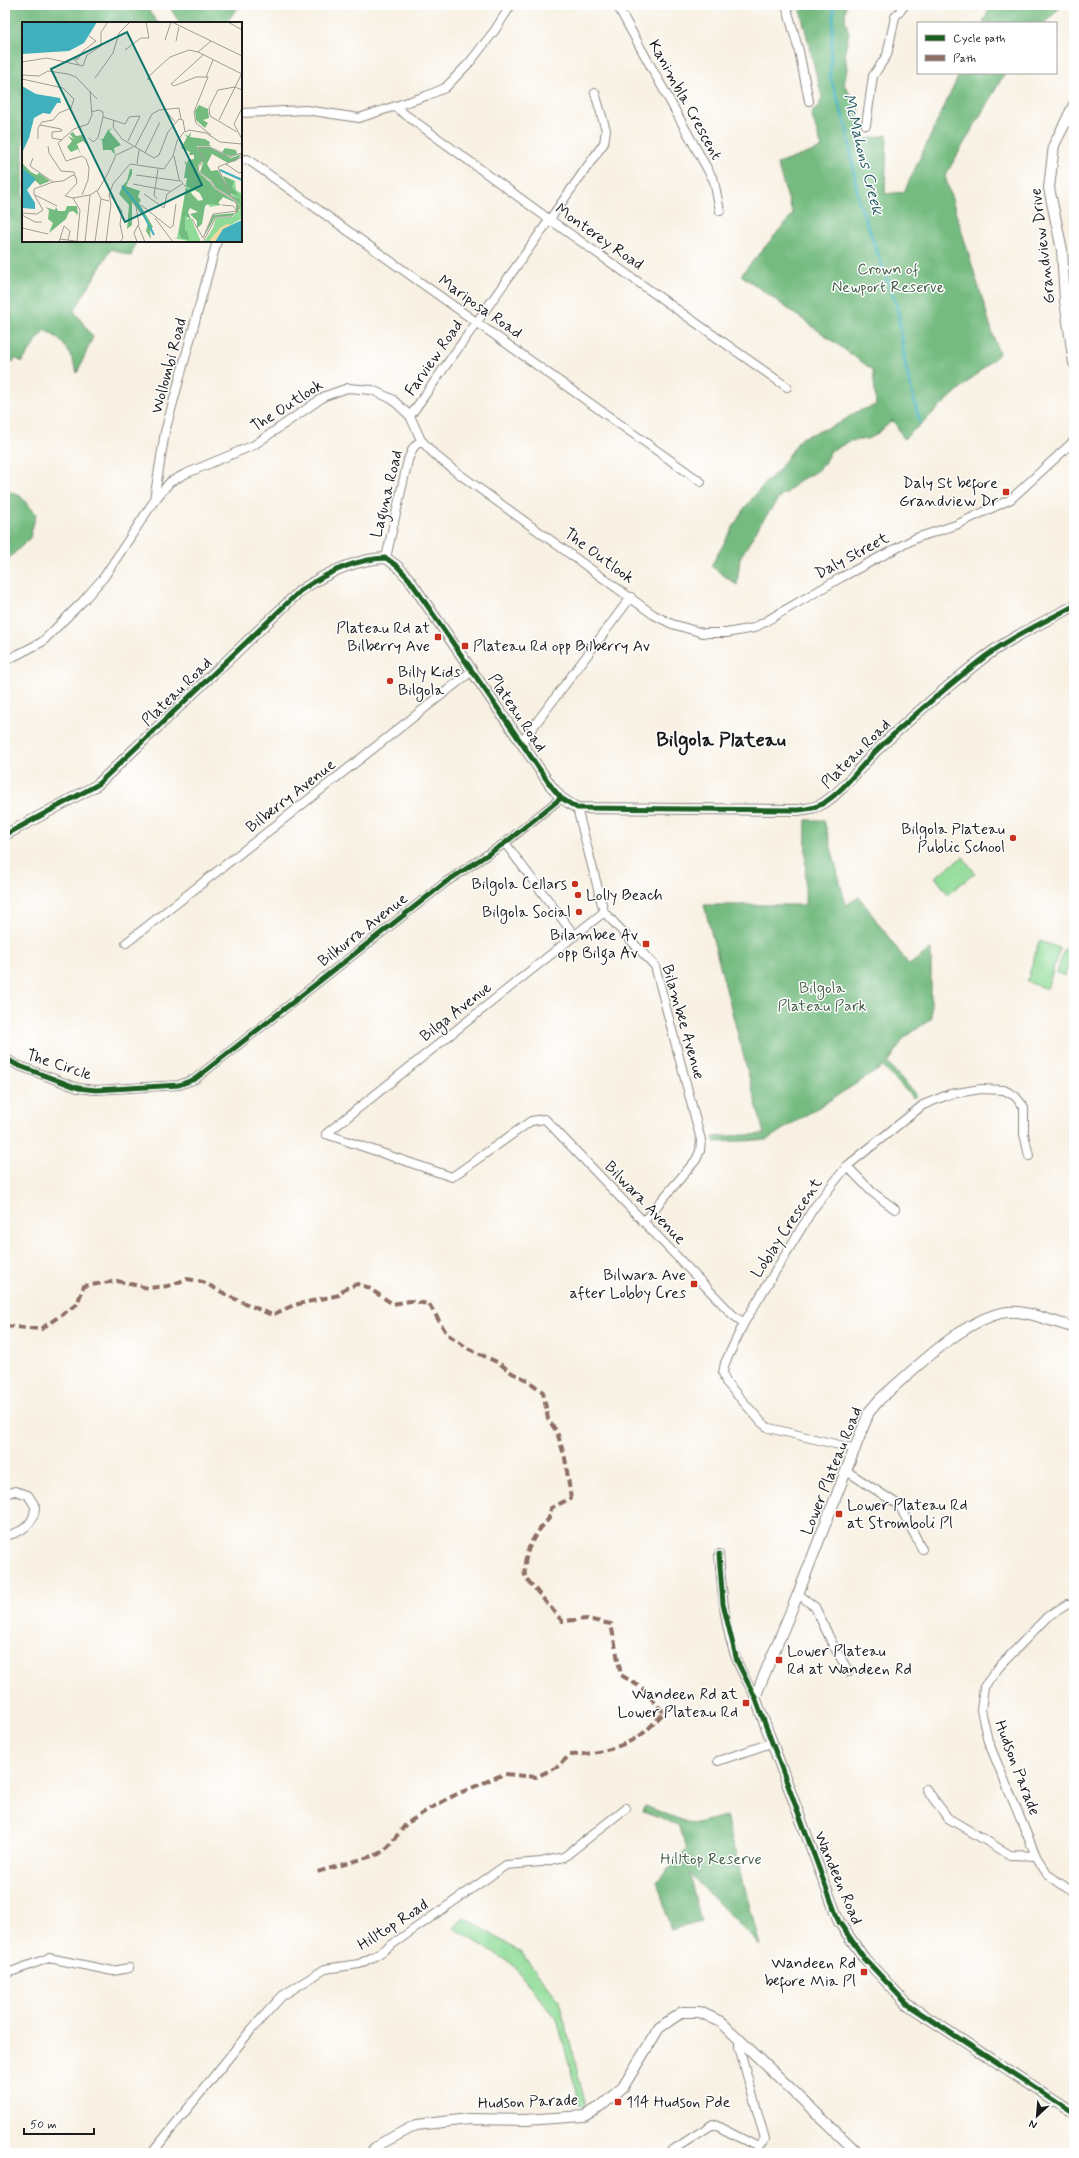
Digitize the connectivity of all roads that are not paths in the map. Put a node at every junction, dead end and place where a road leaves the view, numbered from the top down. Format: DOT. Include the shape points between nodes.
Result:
graph roads {
  1 [pos="511,5"];
  2 [pos="617,5"];
  3 [pos="786,5"];
  4 [pos="905,5"];
  5 [pos="595,92"];
  6 [pos="809,101"];
  7 [pos="1074,105"];
  8 [pos="395,107"];
  9 [pos="242,114"];
  10 [pos="866,125"];
  11 [pos="242,160"];
  12 [pos="720,211"];
  13 [pos="550,220"];
  14 [pos="218,242"];
  15 [pos="477,322"];
  16 [pos="1074,363"];
  17 [pos="787,387"];
  18 [pos="410,416"];
  19 [pos="421,440"];
  20 [pos="1074,441"];
  21 [pos="702,482"];
  22 [pos="154,501"];
  23 [pos="386,558"];
  24 [pos="631,597"];
  25 [pos="1074,606"];
  26 [pos="5,662"];
  27 [pos="472,671"];
  28 [pos="521,743"];
  29 [pos="561,798"];
  30 [pos="577,808"];
  31 [pos="5,834"];
  32 [pos="505,843"];
  33 [pos="604,912"];
  34 [pos="575,936"];
  35 [pos="126,943"];
  36 [pos="5,1054"];
  37 [pos="182,1084"];
  38 [pos="326,1134"];
  39 [pos="1029,1156"];
  40 [pos="847,1166"];
  41 [pos="895,1209"];
  42 [pos="643,1222"];
  43 [pos="744,1323"];
  44 [pos="1074,1327"];
  45 [pos="856,1449"];
  46 [pos="848,1472"];
  47 [pos="5,1494"];
  48 [pos="5,1536"];
  49 [pos="922,1549"];
  50 [pos="719,1554"];
  51 [pos="798,1594"];
  52 [pos="1074,1604"];
  53 [pos="849,1672"];
  54 [pos="755,1697"];
  55 [pos="771,1743"];
  56 [pos="718,1761"];
  57 [pos="926,1789"];
  58 [pos="626,1808"];
  59 [pos="1036,1856"];
  60 [pos="1074,1893"];
  61 [pos="129,1968"];
  62 [pos="5,1974"];
  63 [pos="739,2039"];
  64 [pos="1074,2114"];
  65 [pos="152,2153"];
  66 [pos="370,2153"];
  67 [pos="668,2153"];
  68 [pos="858,2153"];
  1 -- 8 [label="street" via="496,30 445,88"];
  2 -- 12 [label="street, Kanimbla Crescent" via="714,181"];
  3 -- 6 [label="street"];
  4 -- 10 [label="street" via="895,17 887,54 873,76"];
  5 -- 13 [label="street, Farview Road" via="606,130 604,144"];
  7 -- 16 [label="street, Grandview Drive" via="1054,145 1049,188 1062,250 1065,301"];
  8 -- 9 [label="street" via="359,118 306,110"];
  8 -- 13 [label="street, Monterey Road"];
  11 -- 15 [label="street, Mariposa Road" via="247,159"];
  13 -- 15 [label="street, Farview Road"];
  13 -- 17 [label="street, Monterey Road"];
  14 -- 22 [label="street, Wollombi Road" via="165,432"];
  15 -- 18 [label="street, Farview Road"];
  15 -- 21 [label="street, Mariposa Road"];
  18 -- 19 [label="street, The Outlook"];
  18 -- 22 [label="street, The Outlook" via="392,400 372,390 348,388 325,396 254,445 170,482"];
  19 -- 23 [label="street, Laguna Road" via="413,448 408,460"];
  19 -- 24 [label="street, The Outlook" via="451,468"];
  20 -- 24 [label="street, Daly Street" via="1011,499 956,525 916,538 754,628 726,633 703,633 672,624 654,615"];
  22 -- 26 [label="street, The Outlook" via="104,577 83,602 42,642"];
  23 -- 27 [label="street, Plateau Road" via="409,579"];
  23 -- 31 [label="street, Plateau Road" via="358,561 320,577 300,591 97,785"];
  24 -- 28 [label="street, The Outlook"];
  25 -- 30 [label="street, Plateau Road" via="1028,630 978,662 904,725 841,789 811,809"];
  27 -- 28 [label="street, Plateau Road"];
  27 -- 35 [label="street, Bilberry Avenue"];
  28 -- 29 [label="street, Plateau Road"];
  29 -- 30 [label="street, Plateau Road"];
  29 -- 32 [label="street, Bilkurra Avenue"];
  30 -- 33 [label="street, Bilambee Avenue"];
  32 -- 34 [label="street"];
  32 -- 37 [label="street, Bilkurra Avenue" via="446,882 195,1079"];
  33 -- 34 [label="street, Bilga Avenue"];
  33 -- 42 [label="street, Bilambee Avenue" via="655,966 700,1140 700,1151 696,1160"];
  34 -- 38 [label="street, Bilga Avenue"];
  36 -- 37 [label="street, The Circle" via="7,1059 17,1065 78,1088 96,1090"];
  38 -- 42 [label="street, Bilwara Avenue" via="452,1177 531,1121 545,1119"];
  39 -- 40 [label="street, Loblay Crescent" via="1024,1134 1024,1108 1015,1096 1004,1090 981,1089 950,1094 923,1105"];
  40 -- 41 [label="street" via="872,1192"];
  40 -- 43 [label="street, Loblay Crescent" via="812,1209"];
  42 -- 43 [label="street, Bilwara Avenue" via="733,1316"];
  43 -- 45 [label="street" via="723,1372 726,1382 762,1423 769,1428"];
  44 -- 45 [label="street, Lower Plateau Road" via="1017,1312 991,1315 962,1330 880,1399 869,1412"];
  45 -- 46 [label="street, Lower Plateau Road"];
  46 -- 49 [label="street" via="899,1505"];
  46 -- 51 [label="street, Lower Plateau Road"];
  47 -- 48 [label="street" via="22,1492 28,1495 35,1506 31,1522 26,1528"];
  50 -- 54 [label="street, Wandeen Road" via="729,1633 737,1661"];
  51 -- 53 [label="street" via="815,1607"];
  51 -- 54 [label="street, Lower Plateau Road"];
  52 -- 59 [label="street, Hudson Parade" via="1068,1604 1047,1617 1021,1642 984,1687 981,1710 988,1741"];
  54 -- 55 [label="street, Wandeen Road"];
  55 -- 56 [label="street"];
  55 -- 64 [label="street, Wandeen Road" via="839,1922 864,1958 907,2004"];
  57 -- 59 [label="street" via="954,1822 1010,1855"];
  58 -- 65 [label="street, Hilltop Road" via="564,1857 506,1865 378,1955 359,1964 325,1969 282,1996 251,2030"];
  59 -- 60 [label="street, Hudson Parade" via="1047,1874"];
  61 -- 62 [label="street" via="113,1971 49,1958"];
  63 -- 66 [label="street, Hudson Parade" via="721,2022 700,2012 682,2012 659,2028 623,2087 600,2107 584,2116 526,2120 469,2119 416,2125"];
  63 -- 67 [label="street" via="764,2139 758,2147 713,2124"];
  63 -- 68 [label="street, Hudson Parade"];
}
